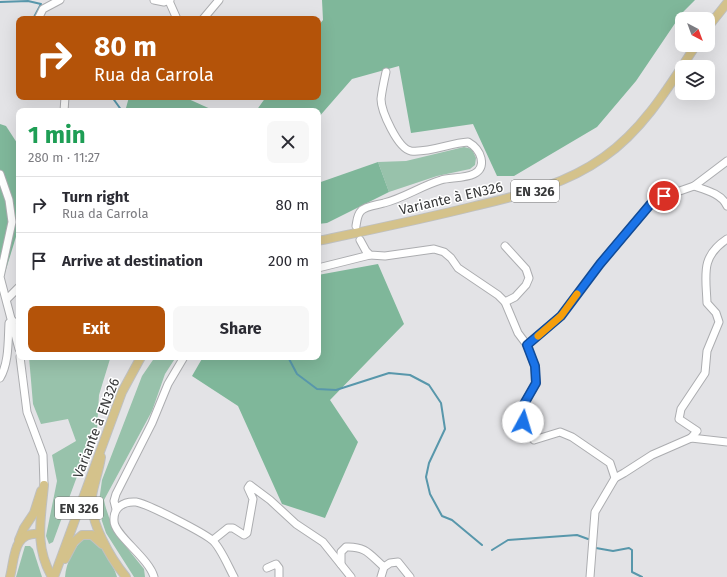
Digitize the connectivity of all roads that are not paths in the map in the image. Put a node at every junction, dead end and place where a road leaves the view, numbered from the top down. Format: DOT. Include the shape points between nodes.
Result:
graph roads {
  1 [pos="60,0"];
  2 [pos="154,0"];
  3 [pos="220,0"];
  4 [pos="170,1"];
  5 [pos="727,3"];
  6 [pos="40,16"];
  7 [pos="176,16"];
  8 [pos="206,16"];
  9 [pos="715,18"];
  10 [pos="691,52"];
  11 [pos="386,72"];
  12 [pos="727,161"];
  13 [pos="0,174"];
  14 [pos="694,186"];
  15 [pos="727,206"];
  16 [pos="356,226"];
  17 [pos="727,239"];
  18 [pos="360,240"];
  19 [pos="321,241"];
  20 [pos="505,246"];
  21 [pos="370,255"];
  22 [pos="321,267"];
  23 [pos="16,290"];
  24 [pos="7,300"];
  25 [pos="505,302"];
  26 [pos="13,320"];
  27 [pos="16,334"];
  28 [pos="527,345"];
  29 [pos="20,360"];
  30 [pos="139,360"];
  31 [pos="182,360"];
  32 [pos="0,378"];
  33 [pos="691,438"];
  34 [pos="727,442"];
  35 [pos="102,444"];
  36 [pos="615,478"];
  37 [pos="44,485"];
  38 [pos="116,508"];
  39 [pos="40,538"];
  40 [pos="19,540"];
  41 [pos="213,540"];
  42 [pos="110,552"];
  43 [pos="341,564"];
  44 [pos="384,567"];
  45 [pos="150,568"];
  46 [pos="267,568"];
  47 [pos="54,575"];
  48 [pos="124,576"];
  49 [pos="10,577"];
  50 [pos="150,577"];
  51 [pos="154,577"];
  52 [pos="234,577"];
  53 [pos="279,577"];
  54 [pos="351,577"];
  55 [pos="381,577"];
  56 [pos="410,577"];
  57 [pos="590,577"];
  1 -- 6 [label="street" via="43,10"];
  2 -- 4 [label="street"];
  3 -- 8 [label="street"];
  4 -- 7 [label="street"];
  5 -- 9 [label="main road"];
  10 -- 19 [label="main road, Variante à EN326 / EN 326" via="658,103 629,136 605,157 580,173 530,192"];
  11 -- 16 [label="street" via="381,101 401,146 409,151 468,142 476,146 482,161 472,175 439,181 395,200 361,210"];
  12 -- 14 [label="street"];
  13 -- 24 [label="street" via="9,200 12,222 0,277"];
  14 -- 15 [label="street" via="724,199"];
  14 -- 28 [label="street" via="654,200 600,264 561,316"];
  17 -- 33 [label="street" via="708,259 704,272 706,303 716,313 719,322 707,351 705,373 692,391 678,419 697,431"];
  18 -- 21 [label="street"];
  20 -- 25 [label="street" via="526,269 528,278 526,285 515,297"];
  21 -- 22 [label="street"];
  21 -- 25 [label="street" via="385,256 434,249 444,252 458,268"];
  23 -- 24 [label="street"];
  24 -- 26 [label="street"];
  25 -- 28 [label="street" via="518,333"];
  26 -- 27 [label="street"];
  26 -- 32 [label="street" via="9,323 6,356"];
  28 -- 36 [label="street" via="535,366 536,383 524,404 523,422 528,433 534,440 560,432 572,437 610,463"];
  29 -- 37 [label="street" via="27,412 43,455"];
  30 -- 35 [label="main road, Variante à EN326 / EN 326" via="122,392"];
  31 -- 38 [label="street" via="168,384 152,423 116,494"];
  33 -- 34 [label="street"];
  33 -- 36 [label="street" via="652,455"];
  35 -- 42 [label="main road" via="91,505 96,527"];
  35 -- 47 [label="main road, Variante à EN326 / EN 326"];
  36 -- 57 [label="street" via="595,512"];
  37 -- 39 [label="main road"];
  37 -- 40 [label="main road" via="38,495 34,513"];
  38 -- 41 [label="street" via="125,503 136,502"];
  38 -- 45 [label="street" via="114,526"];
  39 -- 40 [label="main road" via="26,534"];
  39 -- 47 [label="main road" via="46,565"];
  40 -- 49 [label="main road"];
  41 -- 43 [label="street" via="228,528 233,528 244,535 253,499 248,488 250,485 296,524 322,542"];
  41 -- 52 [label="street"];
  42 -- 47 [label="main road" via="92,535 82,535 74,542"];
  42 -- 48 [label="main road"];
  43 -- 44 [label="street" via="341,552 346,547 357,547 367,551"];
  43 -- 54 [label="street"];
  44 -- 55 [label="street"];
  44 -- 56 [label="street" via="398,562"];
  45 -- 50 [label="street"];
  45 -- 51 [label="street"];
  46 -- 53 [label="street" via="276,564 279,568"];
}
